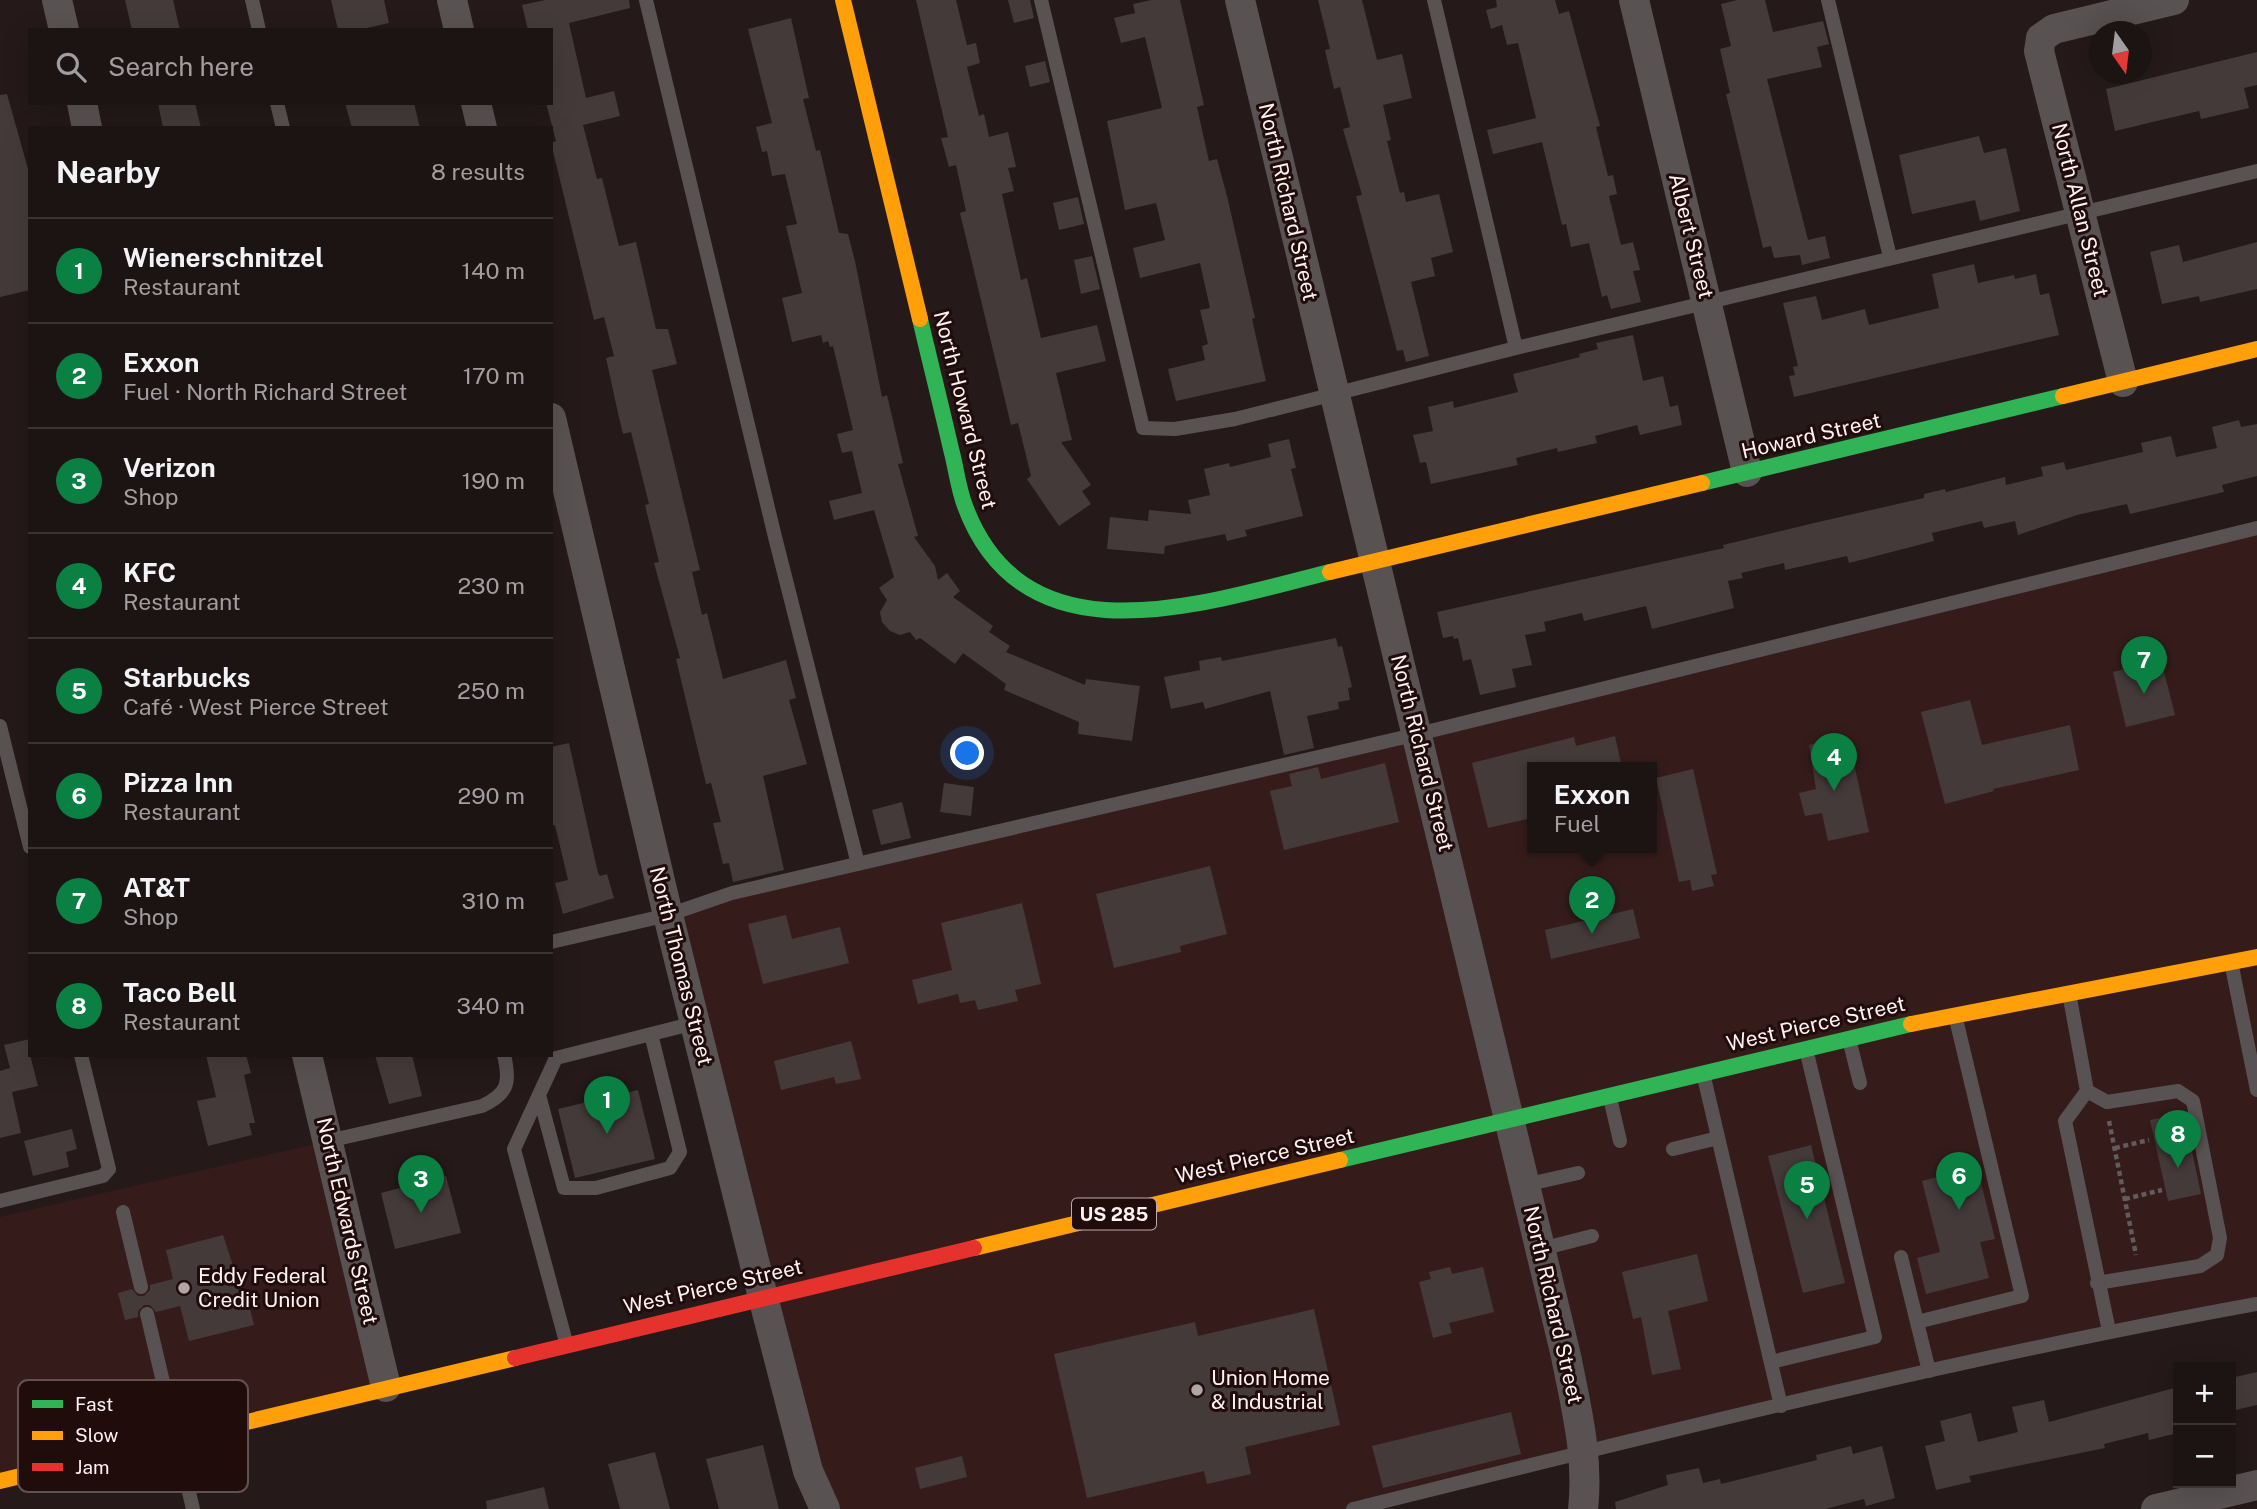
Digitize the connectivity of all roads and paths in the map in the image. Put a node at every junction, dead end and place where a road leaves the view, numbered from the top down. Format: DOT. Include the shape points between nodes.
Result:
graph roads {
  1 [pos="57,0"];
  2 [pos="252,0"];
  3 [pos="452,0"];
  4 [pos="646,0"];
  5 [pos="843,0"];
  6 [pos="1041,0"];
  7 [pos="1240,0"];
  8 [pos="1434,0"];
  9 [pos="1634,0"];
  10 [pos="1828,0"];
  11 [pos="2174,0"];
  12 [pos="64,28"];
  13 [pos="259,28"];
  14 [pos="459,28"];
  15 [pos="82,105"];
  16 [pos="277,105"];
  17 [pos="476,105"];
  18 [pos="87,126"];
  19 [pos="283,126"];
  20 [pos="482,126"];
  21 [pos="2257,171"];
  22 [pos="2080,213"];
  23 [pos="1890,257"];
  24 [pos="1707,303"];
  25 [pos="1516,348"];
  26 [pos="2257,349"];
  27 [pos="2123,382"];
  28 [pos="1334,393"];
  29 [pos="553,426"];
  30 [pos="1747,472"];
  31 [pos="2257,528"];
  32 [pos="1374,562"];
  33 [pos="0,726"];
  34 [pos="1418,734"];
  35 [pos="28,839"];
  36 [pos="858,864"];
  37 [pos="668,915"];
  38 [pos="553,942"];
  39 [pos="2257,957"];
  40 [pos="2231,960"];
  41 [pos="2068,991"];
  42 [pos="1954,1014"];
  43 [pos="695,1023"];
  44 [pos="651,1034"];
  45 [pos="2252,1037"];
  46 [pos="1849,1038"];
  47 [pos="1806,1048"];
  48 [pos="81,1057"];
  49 [pos="307,1057"];
  50 [pos="505,1057"];
  51 [pos="1703,1073"];
  52 [pos="1860,1083"];
  53 [pos="2257,1090"];
  54 [pos="2087,1091"];
  55 [pos="1609,1094"];
  56 [pos="539,1095"];
  57 [pos="2108,1115"];
  58 [pos="1509,1120"];
  59 [pos="1718,1138"];
  60 [pos="1620,1140"];
  61 [pos="2149,1140"];
  62 [pos="328,1141"];
  63 [pos="2115,1148"];
  64 [pos="1674,1149"];
  65 [pos="1578,1173"];
  66 [pos="1525,1185"];
  67 [pos="2162,1189"];
  68 [pos="2125,1199"];
  69 [pos="0,1201"];
  70 [pos="123,1212"];
  71 [pos="1592,1236"];
  72 [pos="1541,1249"];
  73 [pos="2136,1255"];
  74 [pos="1901,1257"];
  75 [pos="2097,1283"];
  76 [pos="141,1287"];
  77 [pos="763,1297"];
  78 [pos="2257,1304"];
  79 [pos="147,1314"];
  80 [pos="1917,1322"];
  81 [pos="2109,1331"];
  82 [pos="566,1344"];
  83 [pos="1771,1362"];
  84 [pos="1929,1371"];
  85 [pos="163,1380"];
  86 [pos="386,1387"];
  87 [pos="1781,1406"];
  88 [pos="248,1420"];
  89 [pos="1583,1452"];
  90 [pos="18,1476"];
  91 [pos="0,1480"];
  92 [pos="2257,1485"];
  93 [pos="825,1509"];
  94 [pos="1353,1509"];
  95 [pos="1583,1509"];
  96 [pos="2156,1509"];
  1 -- 12 [label="street"];
  2 -- 13 [label="lane"];
  3 -- 14 [label="street"];
  4 -- 36 [label="lane"];
  5 -- 32 [label="main road, North Howard Street" via="965,506 982,539 1006,569 1055,602 1123,614 1198,603"];
  6 -- 28 [label="lane" via="1143,428 1175,429 1235,419"];
  7 -- 28 [label="street, North Richard Street"];
  8 -- 25 [label="lane"];
  9 -- 24 [label="street, Albert Street"];
  10 -- 23 [label="lane"];
  11 -- 22 [label="street, North Allan Street" via="2067,25 2040,38 2039,51"];
  15 -- 18 [label="street"];
  16 -- 19 [label="lane"];
  17 -- 20 [label="street"];
  21 -- 22 [label="lane"];
  22 -- 23 [label="lane"];
  22 -- 27 [label="street, North Allan Street"];
  23 -- 24 [label="lane"];
  24 -- 25 [label="lane"];
  24 -- 30 [label="street, Albert Street"];
  25 -- 28 [label="lane"];
  26 -- 27 [label="main road, Howard Street"];
  27 -- 30 [label="main road, Howard Street"];
  28 -- 32 [label="street, North Richard Street"];
  29 -- 37 [label="street, North Thomas Street"];
  30 -- 32 [label="main road, Howard Street"];
  31 -- 34 [label="lane"];
  32 -- 34 [label="street, North Richard Street"];
  33 -- 35 [label="lane"];
  34 -- 36 [label="lane"];
  34 -- 58 [label="street, North Richard Street"];
  36 -- 37 [label="lane" via="732,893"];
  37 -- 38 [label="lane"];
  37 -- 43 [label="street, North Thomas Street"];
  39 -- 40 [label="main road, West Pierce Street / US 285"];
  40 -- 41 [label="main road, West Pierce Street / US 285"];
  40 -- 45 [label="lane"];
  41 -- 42 [label="main road, West Pierce Street / US 285"];
  41 -- 54 [label="lane"];
  42 -- 46 [label="main road, West Pierce Street / US 285"];
  42 -- 80 [label="lane" via="2022,1296"];
  43 -- 44 [label="lane"];
  43 -- 77 [label="street, North Thomas Street"];
  44 -- 56 [label="lane" via="556,1058"];
  44 -- 56 [label="lane" via="680,1152 670,1168 596,1188 564,1188"];
  45 -- 53 [label="lane"];
  46 -- 47 [label="main road, West Pierce Street / US 285"];
  46 -- 52 [label="lane"];
  47 -- 51 [label="main road, West Pierce Street / US 285"];
  47 -- 83 [label="lane" via="1875,1336"];
  48 -- 69 [label="lane" via="109,1169 103,1176"];
  49 -- 62 [label="street, North Edwards Street"];
  50 -- 62 [label="lane" via="506,1083 499,1098 482,1106"];
  51 -- 55 [label="main road, West Pierce Street / US 285"];
  51 -- 59 [label="lane"];
  54 -- 75 [label="lane" via="2065,1121"];
  54 -- 75 [label="lane" via="2107,1102 2178,1091 2193,1101 2220,1238 2217,1255 2200,1266"];
  55 -- 58 [label="main road, West Pierce Street / US 285"];
  55 -- 60 [label="lane"];
  56 -- 82 [label="lane" via="514,1149"];
  57 -- 63 [label="path"];
  58 -- 66 [label="street, North Richard Street"];
  58 -- 77 [label="main road, West Pierce Street / US 285"];
  59 -- 64 [label="lane"];
  59 -- 83 [label="lane"];
  61 -- 63 [label="path"];
  62 -- 86 [label="street, North Edwards Street"];
  63 -- 68 [label="path"];
  65 -- 66 [label="lane"];
  66 -- 72 [label="street, North Richard Street"];
  67 -- 68 [label="path"];
  68 -- 73 [label="path"];
  70 -- 76 [label="lane"];
  71 -- 72 [label="lane"];
  72 -- 89 [label="street, North Richard Street"];
  74 -- 80 [label="lane"];
  75 -- 81 [label="lane"];
  77 -- 82 [label="main road, West Pierce Street / US 285"];
  77 -- 93 [label="street, North Thomas Street" via="808,1471"];
  78 -- 81 [label="lane"];
  79 -- 85 [label="lane"];
  80 -- 84 [label="lane"];
  81 -- 84 [label="lane"];
  82 -- 86 [label="main road, West Pierce Street / US 285"];
  83 -- 87 [label="lane"];
  84 -- 87 [label="lane"];
  86 -- 88 [label="main road, West Pierce Street / US 285"];
  87 -- 89 [label="lane"];
  89 -- 94 [label="lane"];
  89 -- 95 [label="street, North Richard Street"];
  90 -- 91 [label="main road, West Pierce Street / US 285"];
  92 -- 96 [label="street"];
}
